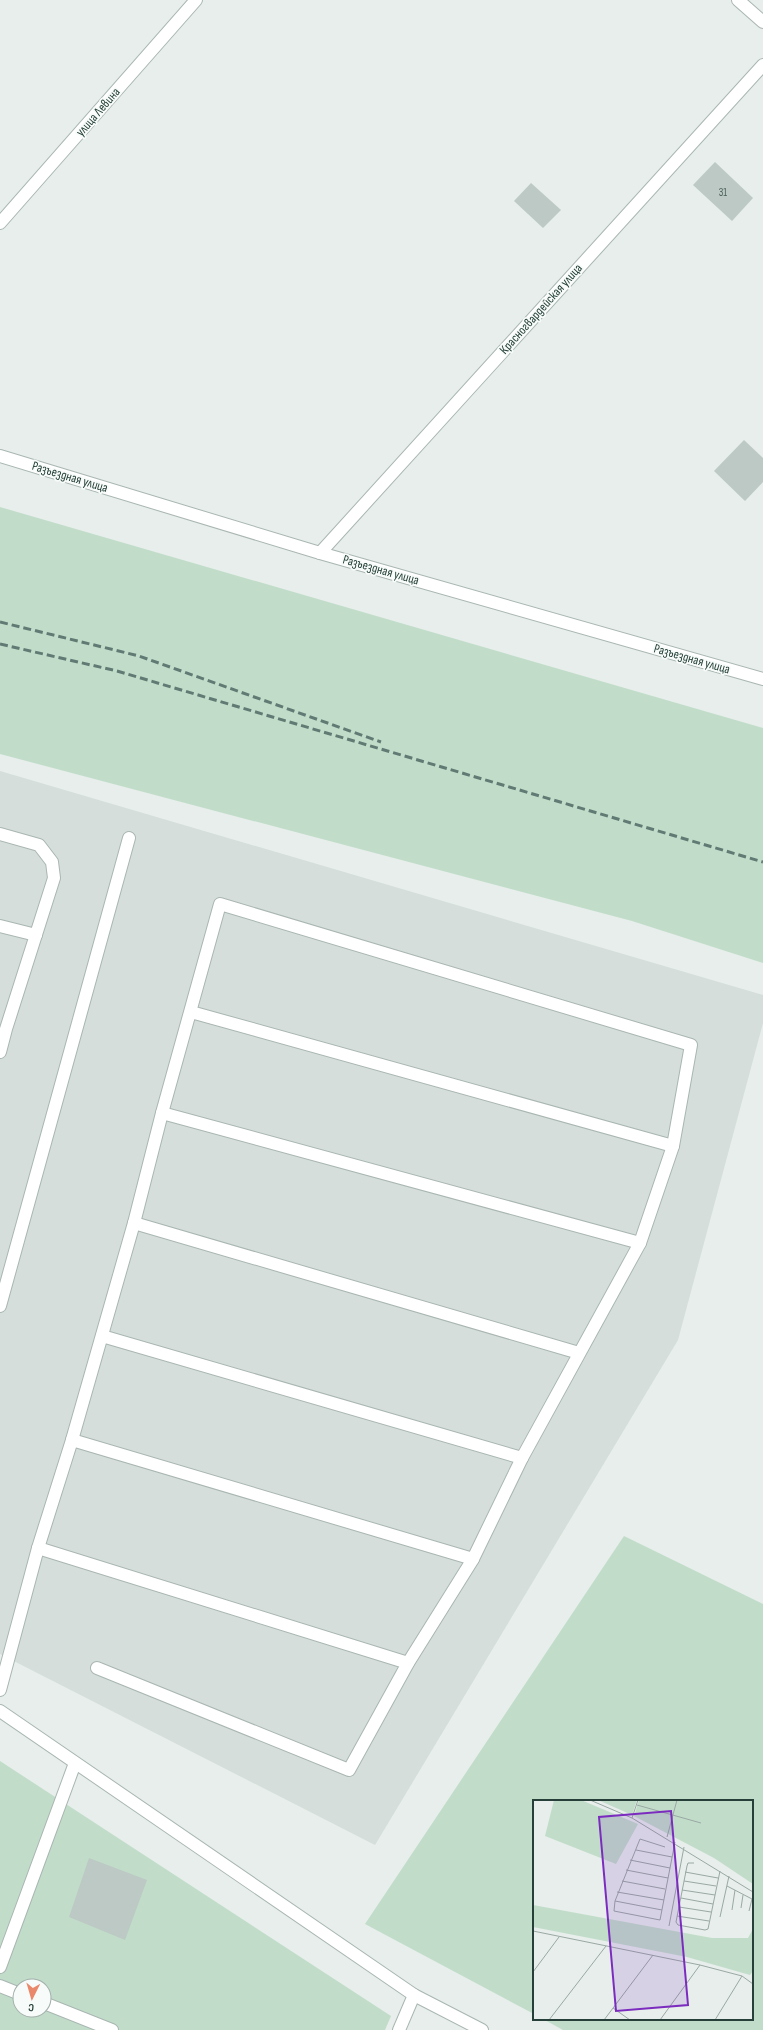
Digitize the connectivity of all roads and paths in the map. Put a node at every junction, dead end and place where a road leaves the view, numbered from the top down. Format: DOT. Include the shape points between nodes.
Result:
graph roads {
  1 [pos="196,0"];
  2 [pos="738,0"];
  3 [pos="763,22"];
  4 [pos="763,65"];
  5 [pos="0,223"];
  6 [pos="0,456"];
  7 [pos="320,553"];
  8 [pos="763,679"];
  9 [pos="0,834"];
  10 [pos="129,838"];
  11 [pos="0,926"];
  12 [pos="36,936"];
  13 [pos="191,1012"];
  14 [pos="3,1028"];
  15 [pos="0,1052"];
  16 [pos="162,1113"];
  17 [pos="673,1146"];
  18 [pos="134,1223"];
  19 [pos="640,1243"];
  20 [pos="0,1306"];
  21 [pos="102,1336"];
  22 [pos="579,1353"];
  23 [pos="72,1440"];
  24 [pos="522,1458"];
  25 [pos="38,1548"];
  26 [pos="473,1559"];
  27 [pos="408,1664"];
  28 [pos="97,1668"];
  29 [pos="0,1690"];
  30 [pos="0,1712"];
  31 [pos="75,1763"];
  32 [pos="0,1967"];
  33 [pos="0,1986"];
  34 [pos="12,1991"];
  35 [pos="414,1995"];
  36 [pos="52,2006"];
  37 [pos="112,2030"];
  38 [pos="399,2030"];
  39 [pos="482,2030"];
  1 -- 5 [label="street, улица Левина"];
  2 -- 3 [label="street"];
  4 -- 7 [label="street, Красногвардейская улица"];
  6 -- 7 [label="street, Разъездная улица"];
  7 -- 8 [label="street, Разъездная улица"];
  9 -- 12 [label="street" via="39,845 52,862 54,878"];
  10 -- 20 [label="street"];
  11 -- 12 [label="street"];
  12 -- 14 [label="street"];
  13 -- 16 [label="street"];
  13 -- 17 [label="street"];
  13 -- 17 [label="street" via="220,904 691,1045"];
  14 -- 15 [label="street"];
  16 -- 18 [label="street"];
  16 -- 19 [label="street"];
  17 -- 19 [label="street"];
  18 -- 21 [label="street"];
  18 -- 22 [label="street"];
  19 -- 22 [label="street"];
  21 -- 23 [label="street"];
  21 -- 24 [label="street"];
  22 -- 24 [label="street"];
  23 -- 25 [label="street"];
  23 -- 26 [label="street"];
  24 -- 26 [label="street"];
  25 -- 27 [label="street"];
  25 -- 29 [label="street"];
  26 -- 27 [label="street"];
  27 -- 28 [label="street" via="349,1770"];
  30 -- 31 [label="street"];
  31 -- 32 [label="street"];
  31 -- 35 [label="street"];
  33 -- 34 [label="street"];
  35 -- 38 [label="street"];
  35 -- 39 [label="street"];
  36 -- 37 [label="street"];
}
